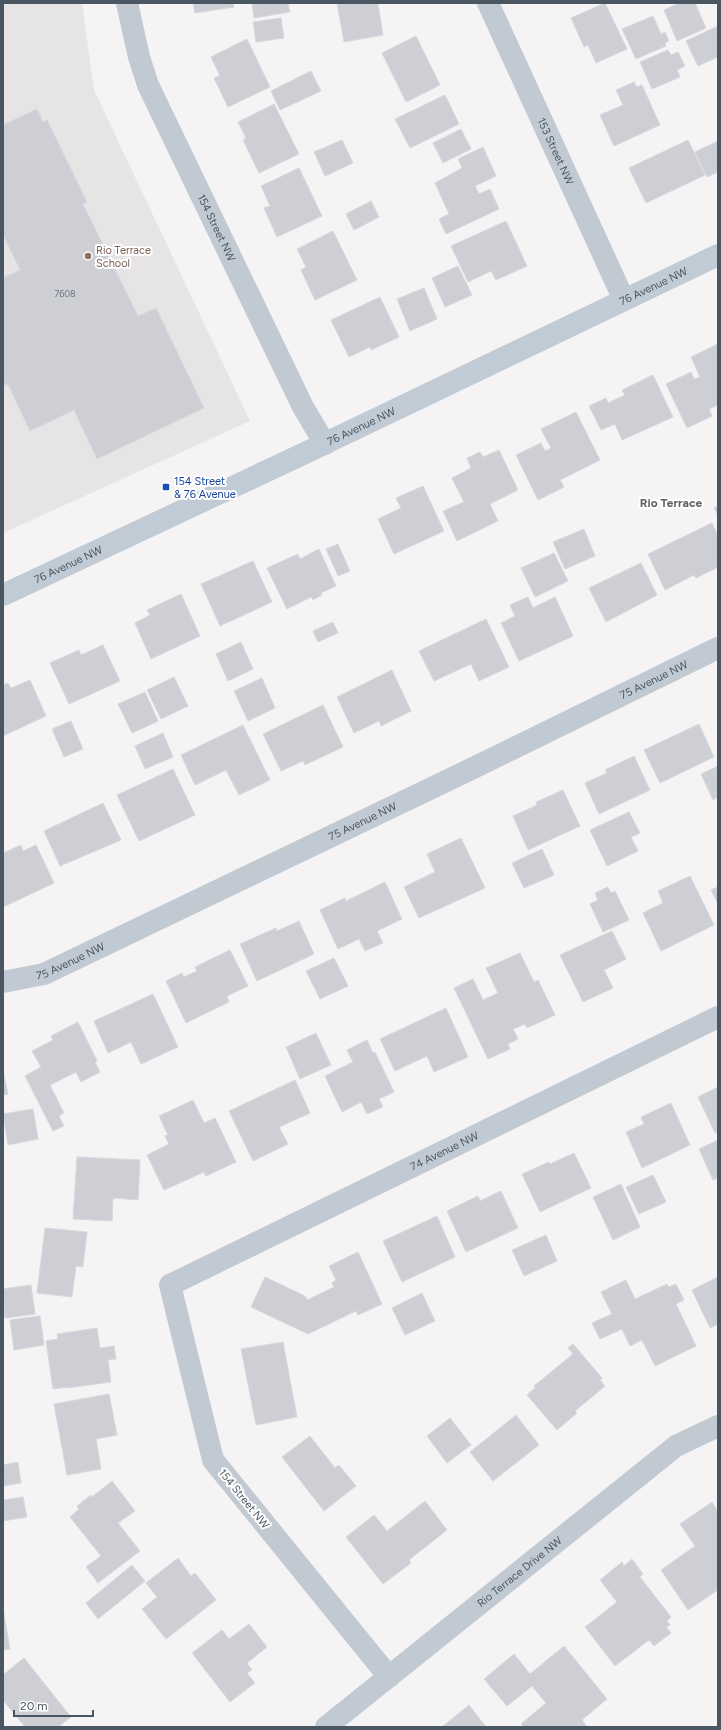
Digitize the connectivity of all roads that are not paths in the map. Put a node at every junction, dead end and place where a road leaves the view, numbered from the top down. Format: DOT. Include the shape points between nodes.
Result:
graph roads {
  1 [pos="128,3"];
  2 [pos="488,3"];
  3 [pos="718,255"];
  4 [pos="624,300"];
  5 [pos="325,444"];
  6 [pos="3,595"];
  7 [pos="718,648"];
  8 [pos="3,982"];
  9 [pos="718,1017"];
  10 [pos="170,1285"];
  11 [pos="718,1426"];
  12 [pos="389,1677"];
  13 [pos="326,1727"];
  1 -- 5 [label="street, 154 Street NW" via="138,57 148,85 303,407"];
  2 -- 4 [label="street, 153 Street NW"];
  3 -- 4 [label="street, 76 Avenue NW"];
  4 -- 5 [label="street, 76 Avenue NW"];
  5 -- 6 [label="street, 76 Avenue NW"];
  7 -- 8 [label="street, 75 Avenue NW" via="44,974"];
  9 -- 10 [label="street, 74 Avenue NW"];
  10 -- 12 [label="street, 154 Street NW" via="213,1460"];
  11 -- 12 [label="street, Rio Terrace Drive NW" via="676,1446"];
  12 -- 13 [label="street, Rio Terrace Drive NW"];
}
